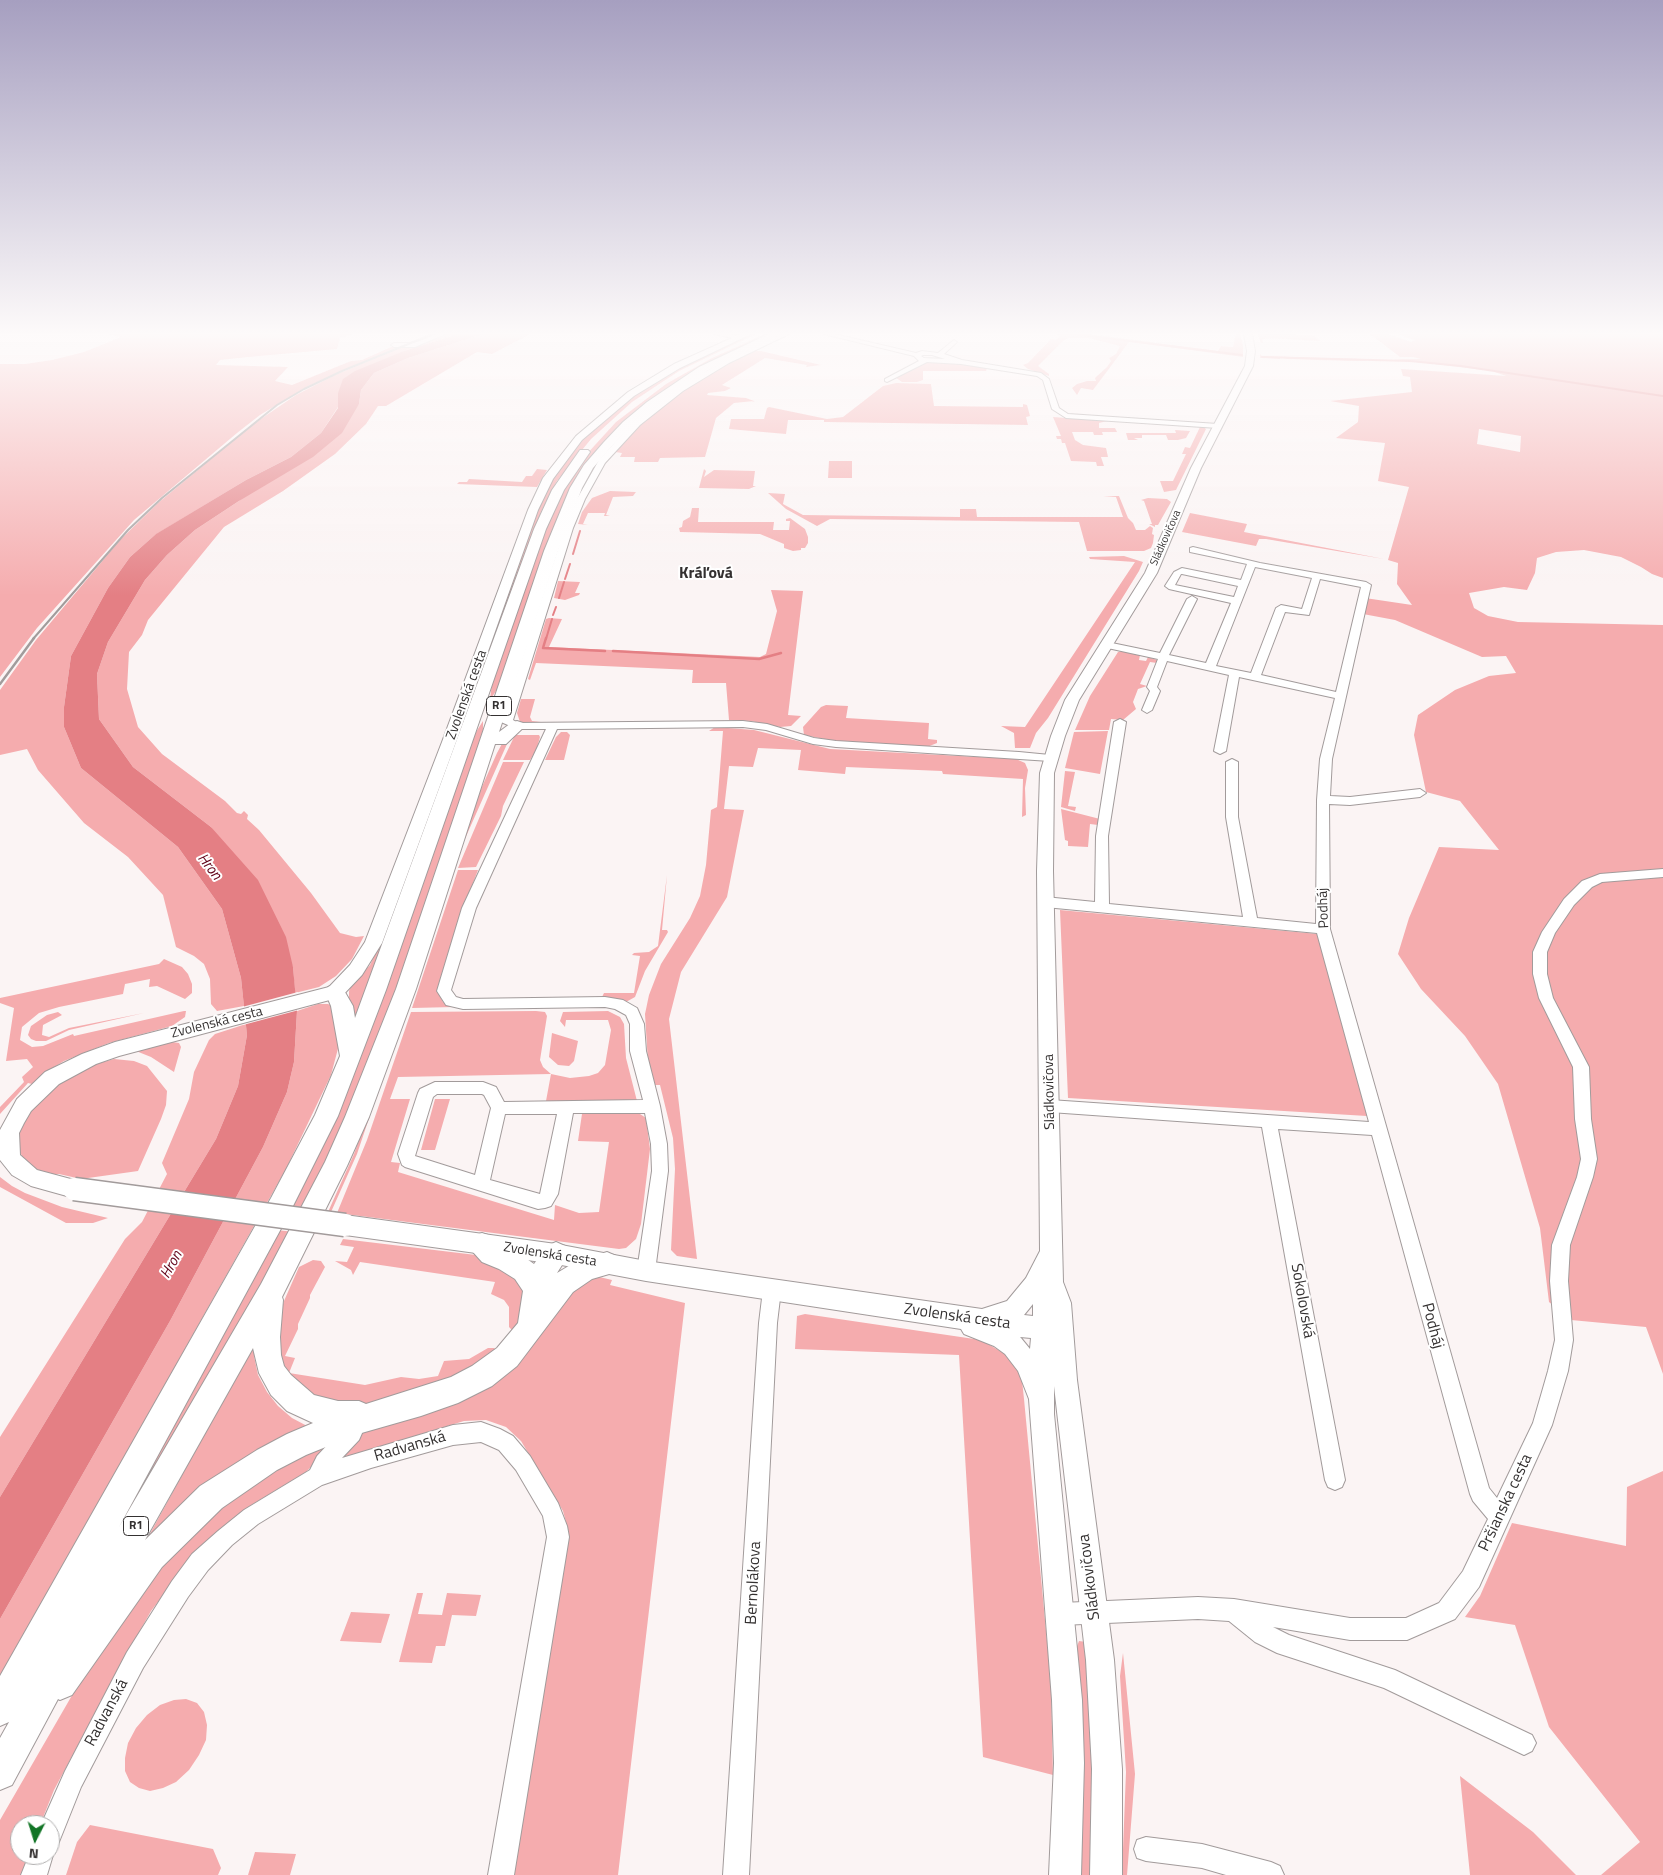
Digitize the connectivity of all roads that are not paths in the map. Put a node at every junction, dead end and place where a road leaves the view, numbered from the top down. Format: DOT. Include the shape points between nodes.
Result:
graph roads {
  1 [pos="598,422"];
  2 [pos="614,422"];
  3 [pos="630,422"];
  4 [pos="640,422"];
  5 [pos="1150,422"];
  6 [pos="1220,422"];
  7 [pos="1218,426"];
  8 [pos="1193,550"];
  9 [pos="1256,563"];
  10 [pos="1317,575"];
  11 [pos="1244,584"];
  12 [pos="1192,599"];
  13 [pos="1237,601"];
  14 [pos="1106,645"];
  15 [pos="1164,656"];
  16 [pos="1210,667"];
  17 [pos="1235,672"];
  18 [pos="1255,677"];
  19 [pos="1341,696"];
  20 [pos="1147,710"];
  21 [pos="1120,722"];
  22 [pos="512,724"];
  23 [pos="553,726"];
  24 [pos="1220,751"];
  25 [pos="1050,758"];
  26 [pos="1232,762"];
  27 [pos="478,770"];
  28 [pos="1420,793"];
  29 [pos="1323,800"];
  30 [pos="1663,872"];
  31 [pos="1045,902"];
  32 [pos="1102,907"];
  33 [pos="1252,922"];
  34 [pos="1323,929"];
  35 [pos="335,992"];
  36 [pos="351,1057"];
  37 [pos="652,1106"];
  38 [pos="1050,1106"];
  39 [pos="566,1107"];
  40 [pos="499,1108"];
  41 [pos="1269,1122"];
  42 [pos="1378,1129"];
  43 [pos="1585,1177"];
  44 [pos="481,1184"];
  45 [pos="482,1244"];
  46 [pos="1051,1252"];
  47 [pos="556,1254"];
  48 [pos="606,1264"];
  49 [pos="646,1271"];
  50 [pos="772,1290"];
  51 [pos="270,1294"];
  52 [pos="544,1294"];
  53 [pos="941,1315"];
  54 [pos="978,1320"];
  55 [pos="1052,1329"];
  56 [pos="1042,1414"];
  57 [pos="365,1418"];
  58 [pos="317,1477"];
  59 [pos="1335,1480"];
  60 [pos="1500,1516"];
  61 [pos="1234,1610"];
  62 [pos="1061,1614"];
  63 [pos="1094,1614"];
  64 [pos="0,1709"];
  65 [pos="1524,1743"];
  66 [pos="3,1767"];
  67 [pos="58,1815"];
  68 [pos="1146,1849"];
  69 [pos="501,1875"];
  70 [pos="736,1875"];
  71 [pos="1065,1875"];
  72 [pos="1106,1875"];
  73 [pos="1271,1875"];
  1 -- 35 [label="main road, Zvolenská cesta" via="562,457 533,510 373,943 356,970"];
  2 -- 36 [label="highway, R1" via="571,468 537,537"];
  3 -- 27 [label="highway, R1" via="588,467 576,488 559,527"];
  4 -- 22 [label="street" via="602,462 581,499 569,528"];
  5 -- 7 [label="street"];
  6 -- 7 [label="main road, Sládkovičova"];
  7 -- 14 [label="main road, Sládkovičova" via="1196,468 1151,573"];
  8 -- 9 [label="street"];
  10 -- 11 [label="street, Podháj" via="1252,564"];
  10 -- 18 [label="street" via="1306,614 1281,608"];
  10 -- 19 [label="street, Podháj" via="1366,585"];
  11 -- 13 [label="street, Podháj"];
  11 -- 13 [label="street, Sládkovičova" via="1180,572 1170,586"];
  12 -- 15 [label="street"];
  13 -- 16 [label="street, Podháj"];
  14 -- 15 [label="street"];
  14 -- 25 [label="main road, Sládkovičova" via="1072,700"];
  15 -- 16 [label="street"];
  15 -- 20 [label="street" via="1152,687 1156,691"];
  16 -- 17 [label="street"];
  17 -- 18 [label="street"];
  17 -- 24 [label="street"];
  18 -- 19 [label="street"];
  19 -- 29 [label="street, Podháj" via="1326,759"];
  21 -- 32 [label="street" via="1102,836"];
  22 -- 23 [label="street"];
  22 -- 27 [label="highway" via="486,765"];
  23 -- 25 [label="street" via="743,724 836,744"];
  23 -- 37 [label="street" via="469,908 445,994 451,1001 463,1004 605,1002 625,1008 636,1019 638,1051"];
  25 -- 31 [label="main road, Sládkovičova" via="1045,805"];
  26 -- 33 [label="street" via="1232,817"];
  27 -- 51 [label="highway, R1" via="406,989 357,1117 315,1209"];
  28 -- 29 [label="street" via="1350,801"];
  29 -- 34 [label="street, Podháj"];
  30 -- 43 [label="street" via="1600,878 1588,884 1569,902 1540,952 1540,974 1546,998 1581,1067 1582,1119 1589,1159"];
  31 -- 32 [label="street"];
  31 -- 38 [label="main road, Sládkovičova"];
  32 -- 33 [label="street"];
  33 -- 34 [label="street"];
  34 -- 42 [label="street, Podháj"];
  35 -- 36 [label="highway" via="342,1006"];
  35 -- 45 [label="main road, Zvolenská cesta, bridge" via="115,1050 69,1068 36,1092 15,1119 9,1133 10,1159 30,1177 74,1189"];
  36 -- 64 [label="highway, R1" via="326,1116 280,1206"];
  37 -- 39 [label="street"];
  37 -- 49 [label="street" via="660,1171"];
  38 -- 41 [label="street"];
  38 -- 46 [label="main road, Sládkovičova"];
  39 -- 40 [label="street"];
  39 -- 44 [label="street" via="550,1194 545,1201 538,1202"];
  40 -- 44 [label="street"];
  40 -- 44 [label="street" via="487,1089 435,1088 424,1096 406,1154 408,1160"];
  41 -- 42 [label="street"];
  41 -- 59 [label="street, Sokolovská"];
  42 -- 60 [label="street, Podháj" via="1480,1494"];
  43 -- 60 [label="street, Pršianska cesta" via="1561,1245 1559,1281 1564,1340 1558,1371 1542,1426"];
  45 -- 47 [label="main road, Zvolenská cesta"];
  45 -- 52 [label="highway" via="491,1254 524,1271"];
  46 -- 54 [label="main road" via="1034,1285 1014,1310"];
  46 -- 55 [label="main road, Sládkovičova" via="1052,1282 1059,1303"];
  47 -- 48 [label="main road, Zvolenská cesta"];
  47 -- 52 [label="highway" via="557,1279"];
  48 -- 49 [label="main road, Zvolenská cesta"];
  48 -- 52 [label="highway" via="586,1269"];
  49 -- 50 [label="main road, Zvolenská cesta"];
  50 -- 53 [label="main road, Zvolenská cesta"];
  50 -- 70 [label="street, Bernolákova"];
  51 -- 57 [label="highway" via="267,1355 284,1389 297,1401 322,1413"];
  51 -- 66 [label="highway, R1" via="65,1651"];
  52 -- 57 [label="highway" via="543,1312 507,1356 482,1376 458,1389"];
  53 -- 54 [label="main road, Zvolenská cesta"];
  53 -- 56 [label="main road" via="988,1332 1013,1346 1033,1376"];
  54 -- 55 [label="main road, Zvolenská cesta"];
  55 -- 56 [label="main road, Sládkovičova"];
  55 -- 63 [label="main road, Sládkovičova"];
  56 -- 62 [label="main road, Sládkovičova"];
  57 -- 58 [label="street" via="324,1462"];
  57 -- 66 [label="highway" via="297,1444 267,1460 211,1497 181,1525 151,1556"];
  58 -- 67 [label="street, Radvanská" via="251,1517 200,1562 139,1653"];
  58 -- 69 [label="street, Radvanská" via="453,1435 481,1432 506,1443 524,1462 551,1510 558,1537"];
  60 -- 61 [label="street, Pršianska cesta" via="1471,1579 1447,1610 1407,1629 1350,1629"];
  61 -- 63 [label="street, Pršianska cesta" via="1198,1608"];
  61 -- 65 [label="street" via="1263,1634 1285,1645 1387,1678"];
  62 -- 63 [label="street, Pršianska cesta"];
  62 -- 71 [label="main road, Sládkovičova" via="1069,1763"];
  63 -- 72 [label="main road, Sládkovičova" via="1106,1740"];
  68 -- 73 [label="street" via="1202,1856"];
}
